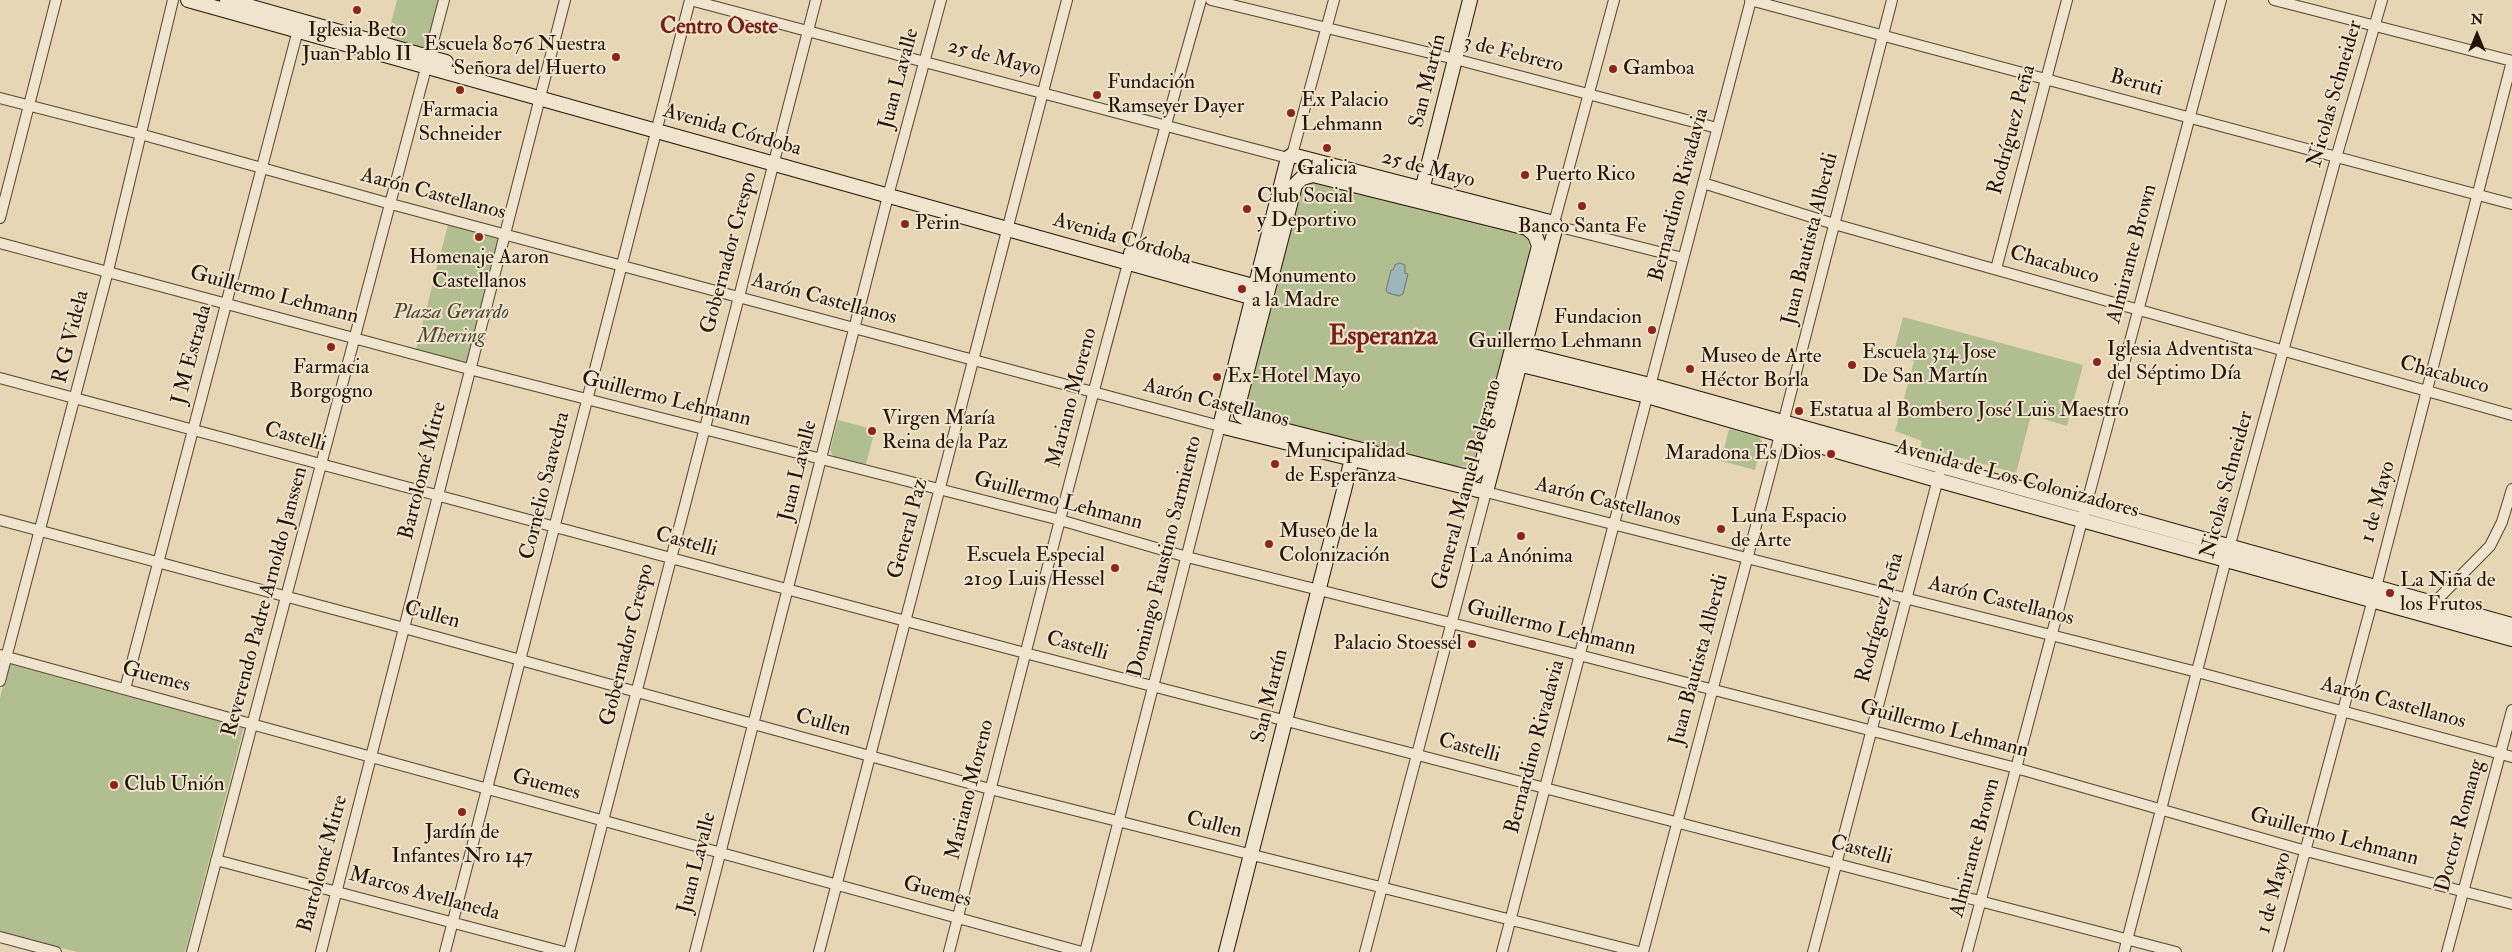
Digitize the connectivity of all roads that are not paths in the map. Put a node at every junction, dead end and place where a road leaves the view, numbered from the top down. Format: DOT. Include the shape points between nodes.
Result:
graph roads {
  1 [pos="56,0"];
  2 [pos="173,0"];
  3 [pos="188,0"];
  4 [pos="227,0"];
  5 [pos="444,0"];
  6 [pos="565,0"];
  7 [pos="690,0"];
  8 [pos="816,0"];
  9 [pos="941,0"];
  10 [pos="1067,0"];
  11 [pos="1201,0"];
  12 [pos="1211,0"];
  13 [pos="1334,0"];
  14 [pos="1470,0"];
  15 [pos="1614,0"];
  16 [pos="1750,0"];
  17 [pos="1892,0"];
  18 [pos="2066,0"];
  19 [pos="2221,0"];
  20 [pos="2274,0"];
  21 [pos="2382,0"];
  22 [pos="2375,27"];
  23 [pos="1326,28"];
  24 [pos="298,30"];
  25 [pos="807,30"];
  26 [pos="1883,35"];
  27 [pos="1455,59"];
  28 [pos="924,61"];
  29 [pos="2512,61"];
  30 [pos="428,62"];
  31 [pos="2046,79"];
  32 [pos="1043,92"];
  33 [pos="542,93"];
  34 [pos="1590,94"];
  35 [pos="0,98"];
  36 [pos="30,106"];
  37 [pos="2189,117"];
  38 [pos="1165,124"];
  39 [pos="659,126"];
  40 [pos="1717,128"];
  41 [pos="140,134"];
  42 [pos="1290,156"];
  43 [pos="2336,158"];
  44 [pos="774,159"];
  45 [pos="261,169"];
  46 [pos="1313,175"];
  47 [pos="1703,183"];
  48 [pos="889,191"];
  49 [pos="1421,195"];
  50 [pos="2476,196"];
  51 [pos="390,204"];
  52 [pos="2512,204"];
  53 [pos="0,218"];
  54 [pos="1834,224"];
  55 [pos="1009,225"];
  56 [pos="1555,225"];
  57 [pos="504,234"];
  58 [pos="1538,240"];
  59 [pos="0,243"];
  60 [pos="1130,258"];
  61 [pos="1683,258"];
  62 [pos="622,266"];
  63 [pos="1996,269"];
  64 [pos="108,271"];
  65 [pos="1260,294"];
  66 [pos="737,297"];
  67 [pos="226,302"];
  68 [pos="2138,310"];
  69 [pos="855,329"];
  70 [pos="355,337"];
  71 [pos="2284,350"];
  72 [pos="1516,357"];
  73 [pos="973,361"];
  74 [pos="469,369"];
  75 [pos="0,378"];
  76 [pos="2427,390"];
  77 [pos="1648,391"];
  78 [pos="1094,393"];
  79 [pos="75,398"];
  80 [pos="588,400"];
  81 [pos="1239,402"];
  82 [pos="2512,415"];
  83 [pos="1220,426"];
  84 [pos="703,429"];
  85 [pos="1782,429"];
  86 [pos="192,430"];
  87 [pos="1353,454"];
  88 [pos="821,459"];
  89 [pos="321,464"];
  90 [pos="1940,474"];
  91 [pos="1464,476"];
  92 [pos="939,489"];
  93 [pos="2512,489"];
  94 [pos="1486,492"];
  95 [pos="437,496"];
  96 [pos="2083,513"];
  97 [pos="0,520"];
  98 [pos="1060,520"];
  99 [pos="1614,524"];
  100 [pos="555,527"];
  101 [pos="40,531"];
  102 [pos="2228,553"];
  103 [pos="1187,557"];
  104 [pos="670,558"];
  105 [pos="1746,558"];
  106 [pos="158,562"];
  107 [pos="788,590"];
  108 [pos="1319,590"];
  109 [pos="2374,593"];
  110 [pos="286,597"];
  111 [pos="1905,598"];
  112 [pos="2428,609"];
  113 [pos="905,621"];
  114 [pos="1452,624"];
  115 [pos="2512,626"];
  116 [pos="404,628"];
  117 [pos="2051,635"];
  118 [pos="2512,639"];
  119 [pos="1025,653"];
  120 [pos="1580,655"];
  121 [pos="3,656"];
  122 [pos="521,660"];
  123 [pos="2197,672"];
  124 [pos="0,681"];
  125 [pos="1154,687"];
  126 [pos="124,689"];
  127 [pos="1712,690"];
  128 [pos="636,692"];
  129 [pos="2512,710"];
  130 [pos="2343,711"];
  131 [pos="1285,721"];
  132 [pos="252,724"];
  133 [pos="754,724"];
  134 [pos="1871,730"];
  135 [pos="2499,754"];
  136 [pos="1417,755"];
  137 [pos="870,756"];
  138 [pos="372,757"];
  139 [pos="2512,757"];
  140 [pos="2016,768"];
  141 [pos="1545,788"];
  142 [pos="488,789"];
  143 [pos="990,789"];
  144 [pos="2162,810"];
  145 [pos="603,821"];
  146 [pos="1119,821"];
  147 [pos="1677,823"];
  148 [pos="2306,851"];
  149 [pos="720,853"];
  150 [pos="1251,854"];
  151 [pos="216,860"];
  152 [pos="1836,864"];
  153 [pos="836,885"];
  154 [pos="1382,887"];
  155 [pos="2463,891"];
  156 [pos="336,892"];
  157 [pos="1981,901"];
  158 [pos="2512,904"];
  159 [pos="957,918"];
  160 [pos="1511,920"];
  161 [pos="453,922"];
  162 [pos="0,937"];
  163 [pos="2127,939"];
  164 [pos="53,952"];
  165 [pos="192,952"];
  166 [pos="321,952"];
  167 [pos="445,952"];
  168 [pos="564,952"];
  169 [pos="569,952"];
  170 [pos="695,952"];
  171 [pos="818,952"];
  172 [pos="948,952"];
  173 [pos="1084,952"];
  174 [pos="1226,952"];
  175 [pos="1365,952"];
  176 [pos="1502,952"];
  177 [pos="1641,952"];
  178 [pos="1813,952"];
  179 [pos="1967,952"];
  180 [pos="2124,952"];
  181 [pos="2176,952"];
  182 [pos="2278,952"];
  183 [pos="2447,952"];
  1 -- 36 [label="street"];
  2 -- 41 [label="street, R G Videla"];
  3 -- 24 [label="main road, Avenida Córdoba"];
  4 -- 30 [label="main road, Avenida Córdoba"];
  5 -- 30 [label="street, Reverendo Padre Arnoldo Janssen"];
  6 -- 33 [label="street, Bartolomé Mitre"];
  7 -- 25 [label="street, 25 de Mayo"];
  7 -- 39 [label="street, Cornelio Saavedra"];
  8 -- 25 [label="street, Gobernador Crespo"];
  9 -- 28 [label="street, Juan Lavalle"];
  10 -- 32 [label="street, General Paz"];
  11 -- 38 [label="street, Mariano Moreno"];
  12 -- 23 [label="street, 3 de Febrero"];
  13 -- 23 [label="street, Domingo Faustino Sarmiento"];
  14 -- 27 [label="main road, San Martín"];
  15 -- 34 [label="street, General Manuel Belgrano"];
  16 -- 26 [label="street, Beruti"];
  16 -- 40 [label="street, Bernardino Rivadavia"];
  17 -- 26 [label="street, Juan Bautista Alberdi"];
  18 -- 31 [label="street, Rodríguez Peña"];
  19 -- 37 [label="street, Almirante Brown"];
  20 -- 22 [label="street"];
  21 -- 22 [label="street, Nicolas Schneider"];
  22 -- 29 [label="street"];
  22 -- 43 [label="street, Nicolas Schneider"];
  23 -- 27 [label="street, 3 de Febrero"];
  23 -- 42 [label="street, Domingo Faustino Sarmiento"];
  24 -- 30 [label="main road, Avenida Córdoba"];
  24 -- 45 [label="street, J M Estrada"];
  25 -- 28 [label="street, 25 de Mayo"];
  25 -- 44 [label="street, Gobernador Crespo"];
  26 -- 31 [label="street, Beruti"];
  26 -- 54 [label="street, Juan Bautista Alberdi"];
  27 -- 34 [label="street, 3 de Febrero"];
  27 -- 49 [label="main road, San Martín"];
  28 -- 32 [label="street, 25 de Mayo"];
  28 -- 48 [label="street, Juan Lavalle"];
  29 -- 50 [label="street, 1 de Mayo"];
  30 -- 33 [label="main road, Avenida Córdoba"];
  30 -- 51 [label="street, Reverendo Padre Arnoldo Janssen"];
  31 -- 37 [label="street, Beruti"];
  31 -- 63 [label="street, Rodríguez Peña"];
  32 -- 38 [label="street, 25 de Mayo"];
  32 -- 55 [label="street, General Paz"];
  33 -- 39 [label="main road, Avenida Córdoba"];
  33 -- 57 [label="street, Bartolomé Mitre"];
  34 -- 40 [label="street, 3 de Febrero"];
  34 -- 56 [label="street, General Manuel Belgrano"];
  35 -- 36 [label="street, Aarón Castellanos"];
  36 -- 41 [label="street, Aarón Castellanos"];
  36 -- 53 [label="street"];
  37 -- 43 [label="street, Beruti"];
  37 -- 68 [label="street, Almirante Brown"];
  38 -- 42 [label="street, 25 de Mayo"];
  38 -- 60 [label="street, Mariano Moreno"];
  39 -- 44 [label="main road, Avenida Córdoba"];
  39 -- 62 [label="street, Cornelio Saavedra"];
  40 -- 47 [label="street, Bernardino Rivadavia"];
  41 -- 45 [label="street, Aarón Castellanos"];
  41 -- 64 [label="street, R G Videla"];
  42 -- 49 [label="main road, 25 de Mayo"];
  42 -- 65 [label="main road, Domingo Faustino Sarmiento"];
  43 -- 50 [label="street, Beruti"];
  43 -- 71 [label="street, Nicolas Schneider"];
  44 -- 48 [label="main road, Avenida Córdoba"];
  44 -- 66 [label="street, Gobernador Crespo"];
  45 -- 51 [label="street, Aarón Castellanos"];
  45 -- 67 [label="street, J M Estrada"];
  46 -- 49 [label="main road, 25 de Mayo"];
  46 -- 65 [label="main road, Domingo Faustino Sarmiento" via="1302,178 1295,185"];
  47 -- 54 [label="street, Chacabuco"];
  47 -- 61 [label="street, Bernardino Rivadavia"];
  48 -- 55 [label="main road, Avenida Córdoba"];
  48 -- 69 [label="street, Juan Lavalle"];
  49 -- 56 [label="main road, 25 de Mayo"];
  49 -- 58 [label="main road, 25 de Mayo" via="1526,228"];
  50 -- 52 [label="street, Beruti"];
  50 -- 76 [label="street, 1 de Mayo"];
  51 -- 57 [label="street, Aarón Castellanos"];
  51 -- 70 [label="street, Reverendo Padre Arnoldo Janssen"];
  54 -- 63 [label="street, Chacabuco"];
  54 -- 85 [label="street, Juan Bautista Alberdi"];
  55 -- 60 [label="main road, Avenida Córdoba"];
  55 -- 73 [label="street, General Paz"];
  56 -- 61 [label="street, 25 de Mayo"];
  56 -- 72 [label="main road, General Manuel Belgrano"];
  57 -- 62 [label="street, Aarón Castellanos"];
  57 -- 74 [label="street, Bartolomé Mitre"];
  58 -- 72 [label="main road, General Manuel Belgrano"];
  59 -- 64 [label="street, Guillermo Lehmann"];
  60 -- 65 [label="main road, Avenida Córdoba"];
  60 -- 78 [label="street, Mariano Moreno"];
  61 -- 77 [label="street, Bernardino Rivadavia"];
  62 -- 66 [label="street, Aarón Castellanos"];
  62 -- 80 [label="street, Cornelio Saavedra"];
  63 -- 68 [label="street, Chacabuco"];
  64 -- 67 [label="street, Guillermo Lehmann"];
  64 -- 79 [label="street, R G Videla"];
  65 -- 81 [label="main road, Domingo Faustino Sarmiento"];
  65 -- 83 [label="main road, Domingo Faustino Sarmiento"];
  66 -- 69 [label="street, Aarón Castellanos"];
  66 -- 84 [label="street, Gobernador Crespo"];
  67 -- 70 [label="street, Guillermo Lehmann"];
  67 -- 86 [label="street, J M Estrada"];
  68 -- 71 [label="street, Chacabuco"];
  68 -- 96 [label="street, Almirante Brown"];
  69 -- 73 [label="street, Aarón Castellanos"];
  69 -- 88 [label="street, Juan Lavalle"];
  70 -- 74 [label="street, Guillermo Lehmann"];
  70 -- 89 [label="street, Reverendo Padre Arnoldo Janssen"];
  71 -- 76 [label="street, Chacabuco"];
  71 -- 102 [label="street, Nicolas Schneider"];
  72 -- 77 [label="main road, Avenida de Los Colonizadores"];
  72 -- 91 [label="main road, General Manuel Belgrano" via="1482,467 1474,474"];
  72 -- 94 [label="main road, General Manuel Belgrano"];
  73 -- 78 [label="street, Aarón Castellanos"];
  73 -- 92 [label="street, General Paz"];
  74 -- 80 [label="street, Guillermo Lehmann"];
  74 -- 95 [label="street, Bartolomé Mitre"];
  75 -- 79 [label="street, Castelli"];
  76 -- 82 [label="street, Chacabuco"];
  76 -- 109 [label="street, 1 de Mayo"];
  77 -- 85 [label="main road, Avenida de Los Colonizadores"];
  77 -- 99 [label="street, Bernardino Rivadavia"];
  78 -- 83 [label="street, Aarón Castellanos"];
  78 -- 98 [label="street, Mariano Moreno"];
  79 -- 86 [label="street, Castelli"];
  79 -- 101 [label="street, R G Videla"];
  80 -- 84 [label="street, Guillermo Lehmann"];
  80 -- 100 [label="street, Cornelio Saavedra"];
  81 -- 87 [label="main road, Aarón Castellanos" via="1242,416 1252,422"];
  83 -- 87 [label="main road, Aarón Castellanos"];
  83 -- 103 [label="street, Domingo Faustino Sarmiento"];
  84 -- 88 [label="street, Guillermo Lehmann"];
  84 -- 104 [label="street, Gobernador Crespo"];
  85 -- 90 [label="main road, Avenida de Los Colonizadores"];
  85 -- 105 [label="street, Juan Bautista Alberdi"];
  86 -- 89 [label="street, Castelli"];
  86 -- 106 [label="street, J M Estrada"];
  87 -- 91 [label="main road, Aarón Castellanos"];
  87 -- 94 [label="main road, Aarón Castellanos"];
  87 -- 108 [label="main road, San Martín"];
  88 -- 92 [label="street, Guillermo Lehmann"];
  88 -- 107 [label="street, Juan Lavalle"];
  89 -- 95 [label="street, Castelli"];
  89 -- 110 [label="street, Reverendo Padre Arnoldo Janssen"];
  90 -- 96 [label="main road, Avenida de Los Colonizadores"];
  90 -- 111 [label="street, Rodríguez Peña"];
  92 -- 98 [label="street, Guillermo Lehmann"];
  92 -- 113 [label="street, General Paz"];
  93 -- 112 [label="street" via="2502,522 2490,546"];
  94 -- 99 [label="street, Aarón Castellanos"];
  94 -- 114 [label="street, General Manuel Belgrano"];
  95 -- 100 [label="street, Castelli"];
  95 -- 116 [label="street, Bartolomé Mitre"];
  96 -- 102 [label="main road, Avenida de Los Colonizadores"];
  96 -- 117 [label="street, Almirante Brown"];
  97 -- 101 [label="street, Cullen"];
  98 -- 103 [label="street, Guillermo Lehmann"];
  98 -- 119 [label="street, Mariano Moreno"];
  99 -- 105 [label="street, Aarón Castellanos"];
  99 -- 120 [label="street, Bernardino Rivadavia"];
  100 -- 104 [label="street, Castelli"];
  100 -- 122 [label="street, Cornelio Saavedra"];
  101 -- 106 [label="street, Cullen"];
  101 -- 121 [label="street, R G Videla"];
  102 -- 109 [label="main road, Avenida de Los Colonizadores"];
  102 -- 123 [label="street, Nicolas Schneider"];
  103 -- 108 [label="street, Guillermo Lehmann"];
  103 -- 125 [label="street, Domingo Faustino Sarmiento"];
  104 -- 107 [label="street, Castelli"];
  104 -- 128 [label="street, Gobernador Crespo"];
  105 -- 111 [label="street, Aarón Castellanos"];
  105 -- 127 [label="street, Juan Bautista Alberdi"];
  106 -- 110 [label="street, Cullen"];
  106 -- 126 [label="street, J M Estrada"];
  107 -- 113 [label="street, Castelli"];
  107 -- 133 [label="street, Juan Lavalle"];
  108 -- 114 [label="street, Guillermo Lehmann"];
  108 -- 131 [label="main road, San Martín"];
  109 -- 112 [label="main road, Avenida de Los Colonizadores"];
  109 -- 130 [label="street, 1 de Mayo"];
  110 -- 116 [label="street, Cullen"];
  110 -- 132 [label="street, Reverendo Padre Arnoldo Janssen"];
  111 -- 117 [label="street, Aarón Castellanos"];
  111 -- 134 [label="street, Rodríguez Peña"];
  112 -- 115 [label="main road, Avenida de Los Colonizadores"];
  112 -- 118 [label="main road, Avenida de Los Colonizadores"];
  113 -- 119 [label="street, Castelli"];
  113 -- 137 [label="street, General Paz"];
  114 -- 120 [label="street, Guillermo Lehmann"];
  114 -- 136 [label="street, General Manuel Belgrano"];
  116 -- 122 [label="street, Cullen"];
  116 -- 138 [label="street, Bartolomé Mitre"];
  117 -- 123 [label="street, Aarón Castellanos"];
  117 -- 140 [label="street, Almirante Brown"];
  119 -- 125 [label="street, Castelli"];
  119 -- 143 [label="street, Mariano Moreno"];
  120 -- 127 [label="street, Guillermo Lehmann"];
  120 -- 141 [label="street, Bernardino Rivadavia"];
  121 -- 124 [label="street, R G Videla"];
  121 -- 126 [label="street, Guemes"];
  122 -- 128 [label="street, Cullen"];
  122 -- 142 [label="street, Cornelio Saavedra"];
  123 -- 130 [label="street, Aarón Castellanos"];
  123 -- 144 [label="street, Nicolas Schneider"];
  125 -- 131 [label="street, Castelli"];
  125 -- 146 [label="street, Domingo Faustino Sarmiento"];
  126 -- 132 [label="street, Guemes"];
  127 -- 134 [label="street, Guillermo Lehmann"];
  127 -- 147 [label="street, Juan Bautista Alberdi"];
  128 -- 133 [label="street, Cullen"];
  128 -- 145 [label="street, Gobernador Crespo"];
  129 -- 135 [label="street, Doctor Romang"];
  130 -- 135 [label="street, Aarón Castellanos"];
  130 -- 148 [label="street, 1 de Mayo"];
  131 -- 136 [label="street, Castelli"];
  131 -- 150 [label="main road, San Martín"];
  132 -- 138 [label="street, Guemes"];
  132 -- 151 [label="street, Reverendo Padre Arnoldo Janssen"];
  133 -- 137 [label="street, Cullen"];
  133 -- 149 [label="street, Juan Lavalle"];
  134 -- 140 [label="street, Guillermo Lehmann"];
  134 -- 152 [label="street, Rodríguez Peña"];
  135 -- 139 [label="street, Aarón Castellanos"];
  135 -- 155 [label="street, Doctor Romang"];
  136 -- 141 [label="street, Castelli"];
  136 -- 154 [label="street, General Manuel Belgrano"];
  137 -- 143 [label="street, Cullen"];
  137 -- 153 [label="street, General Paz"];
  138 -- 142 [label="street, Guemes"];
  138 -- 156 [label="street, Bartolomé Mitre"];
  140 -- 144 [label="street, Guillermo Lehmann"];
  140 -- 157 [label="street, Almirante Brown"];
  141 -- 147 [label="street, Castelli"];
  141 -- 160 [label="street, Bernardino Rivadavia"];
  142 -- 145 [label="street, Guemes"];
  142 -- 161 [label="street, Cornelio Saavedra"];
  143 -- 146 [label="street, Cullen"];
  143 -- 159 [label="street, Mariano Moreno"];
  144 -- 148 [label="street, Guillermo Lehmann"];
  144 -- 163 [label="street, Nicolas Schneider"];
  145 -- 149 [label="street, Guemes"];
  145 -- 169 [label="street, Gobernador Crespo"];
  146 -- 150 [label="street, Cullen"];
  146 -- 173 [label="street, Domingo Faustino Sarmiento"];
  147 -- 152 [label="street, Castelli"];
  147 -- 177 [label="street, Juan Bautista Alberdi"];
  148 -- 155 [label="street, Guillermo Lehmann"];
  148 -- 182 [label="street, 1 de Mayo"];
  149 -- 153 [label="street, Guemes"];
  149 -- 170 [label="street, Juan Lavalle"];
  150 -- 154 [label="street, Cullen"];
  150 -- 174 [label="main road, San Martín"];
  151 -- 156 [label="street, Marcos Avellaneda"];
  151 -- 165 [label="street, Reverendo Padre Arnoldo Janssen"];
  152 -- 157 [label="street, Castelli"];
  152 -- 178 [label="street, Rodríguez Peña"];
  153 -- 159 [label="street, Guemes"];
  153 -- 171 [label="street, General Paz"];
  154 -- 160 [label="street, Cullen"];
  154 -- 175 [label="street, General Manuel Belgrano"];
  155 -- 158 [label="street, Guillermo Lehmann"];
  155 -- 183 [label="street, Doctor Romang"];
  156 -- 161 [label="street, Marcos Avellaneda"];
  156 -- 166 [label="street, Bartolomé Mitre"];
  157 -- 163 [label="street, Castelli"];
  157 -- 179 [label="street, Almirante Brown"];
  159 -- 172 [label="street, Mariano Moreno"];
  159 -- 173 [label="street, Guemes"];
  160 -- 176 [label="street, Bernardino Rivadavia"];
  160 -- 177 [label="street, Cullen"];
  161 -- 167 [label="street, Cornelio Saavedra"];
  161 -- 168 [label="street, Marcos Avellaneda"];
  162 -- 164 [label="street"];
  163 -- 180 [label="street, Nicolas Schneider"];
  163 -- 181 [label="street, Castelli"];
}
